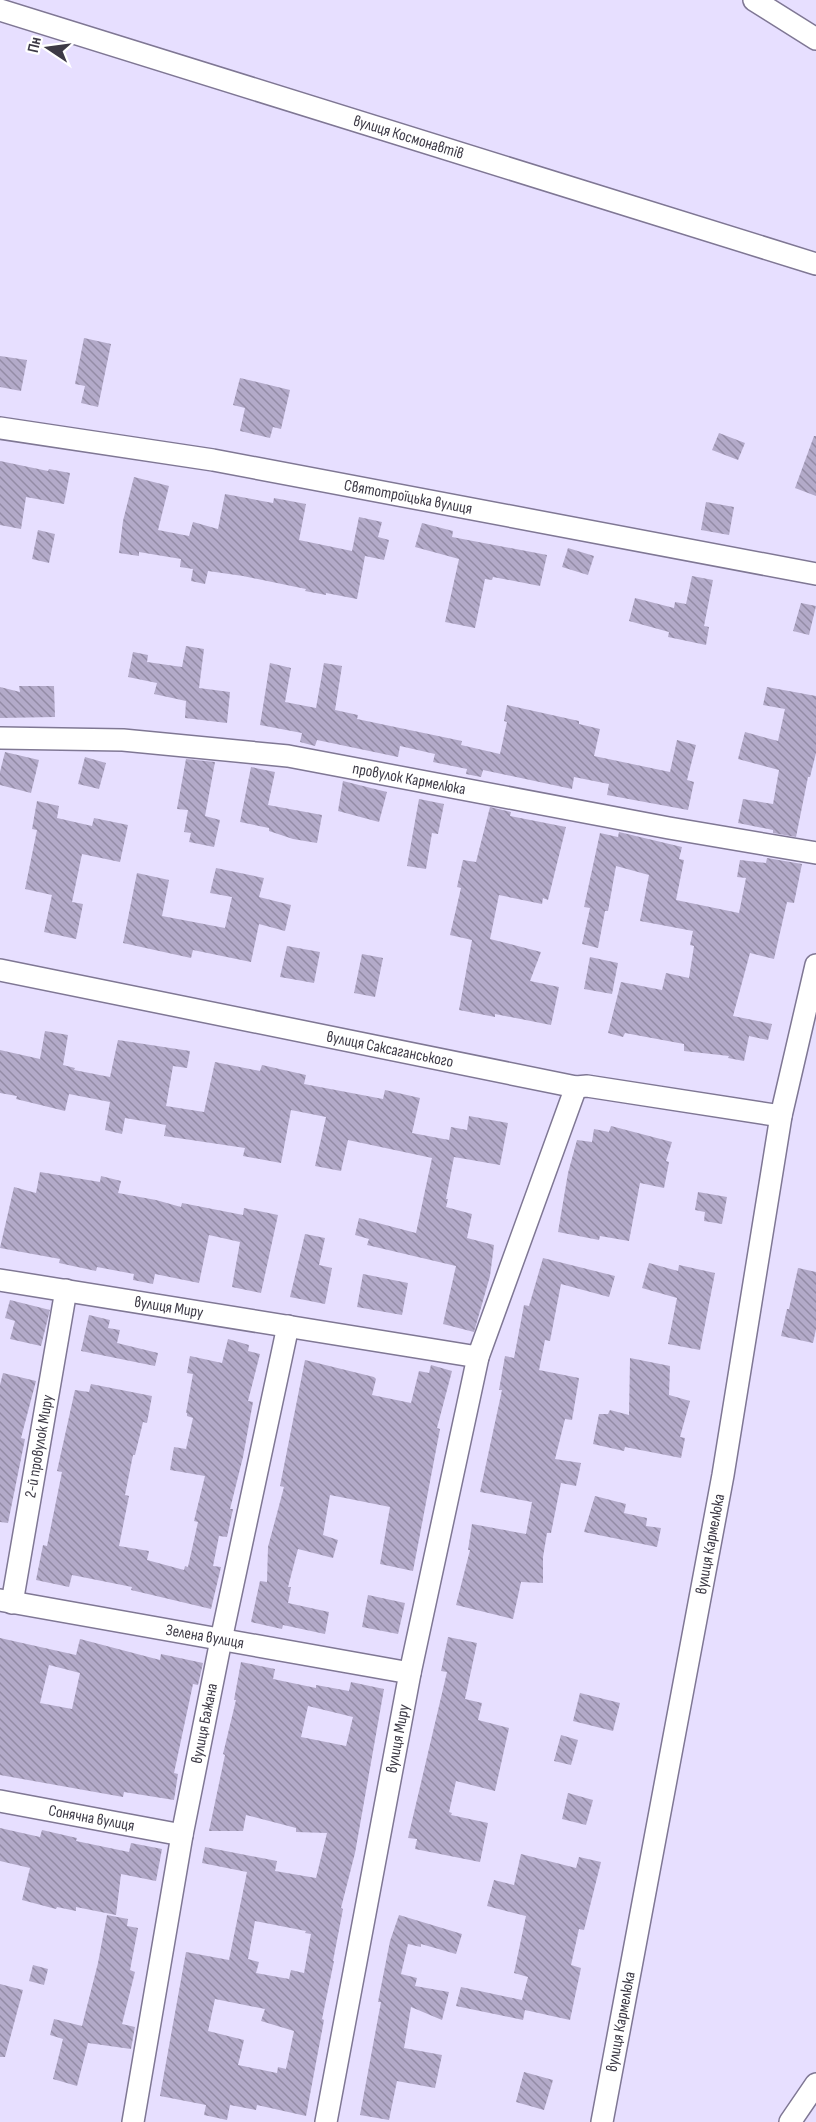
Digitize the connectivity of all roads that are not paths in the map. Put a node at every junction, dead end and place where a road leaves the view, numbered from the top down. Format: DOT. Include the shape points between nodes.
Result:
graph roads {
  1 [pos="754,0"];
  2 [pos="0,10"];
  3 [pos="816,39"];
  4 [pos="816,264"];
  5 [pos="0,428"];
  6 [pos="816,574"];
  7 [pos="0,738"];
  8 [pos="816,854"];
  9 [pos="816,965"];
  10 [pos="0,970"];
  11 [pos="576,1087"];
  12 [pos="780,1116"];
  13 [pos="0,1280"];
  14 [pos="66,1290"];
  15 [pos="288,1326"];
  16 [pos="478,1357"];
  17 [pos="6,1602"];
  18 [pos="221,1640"];
  19 [pos="410,1673"];
  20 [pos="0,1801"];
  21 [pos="182,1834"];
  22 [pos="816,2084"];
  23 [pos="133,2122"];
  24 [pos="326,2122"];
  25 [pos="602,2122"];
  26 [pos="790,2122"];
  1 -- 3 [label="street"];
  2 -- 4 [label="street, вулиця Космонавтів"];
  5 -- 6 [label="street, Святотроїцька вулиця" via="213,460"];
  7 -- 8 [label="street, провулок Кармелюка" via="123,740 288,756"];
  9 -- 12 [label="street, вулиця Кармелюка"];
  10 -- 11 [label="street, вулиця Саксаганського"];
  11 -- 12 [label="street, вулиця Саксаганського"];
  11 -- 16 [label="street, вулиця Миру"];
  12 -- 25 [label="street, вулиця Кармелюка" via="723,1475"];
  13 -- 14 [label="street, вулиця Миру"];
  14 -- 15 [label="street, вулиця Миру"];
  14 -- 17 [label="street, 2-й провулок Миру"];
  15 -- 16 [label="street, вулиця Миру"];
  15 -- 18 [label="street, вулиця Бажана"];
  16 -- 19 [label="street, вулиця Миру"];
  17 -- 18 [label="street, Зелена вулиця"];
  18 -- 19 [label="street, Зелена вулиця"];
  18 -- 21 [label="street, вулиця Бажана"];
  19 -- 24 [label="street, вулиця Миру"];
  20 -- 21 [label="street, Сонячна вулиця"];
  21 -- 23 [label="street, вулиця Бажана"];
  22 -- 26 [label="street"];
}
